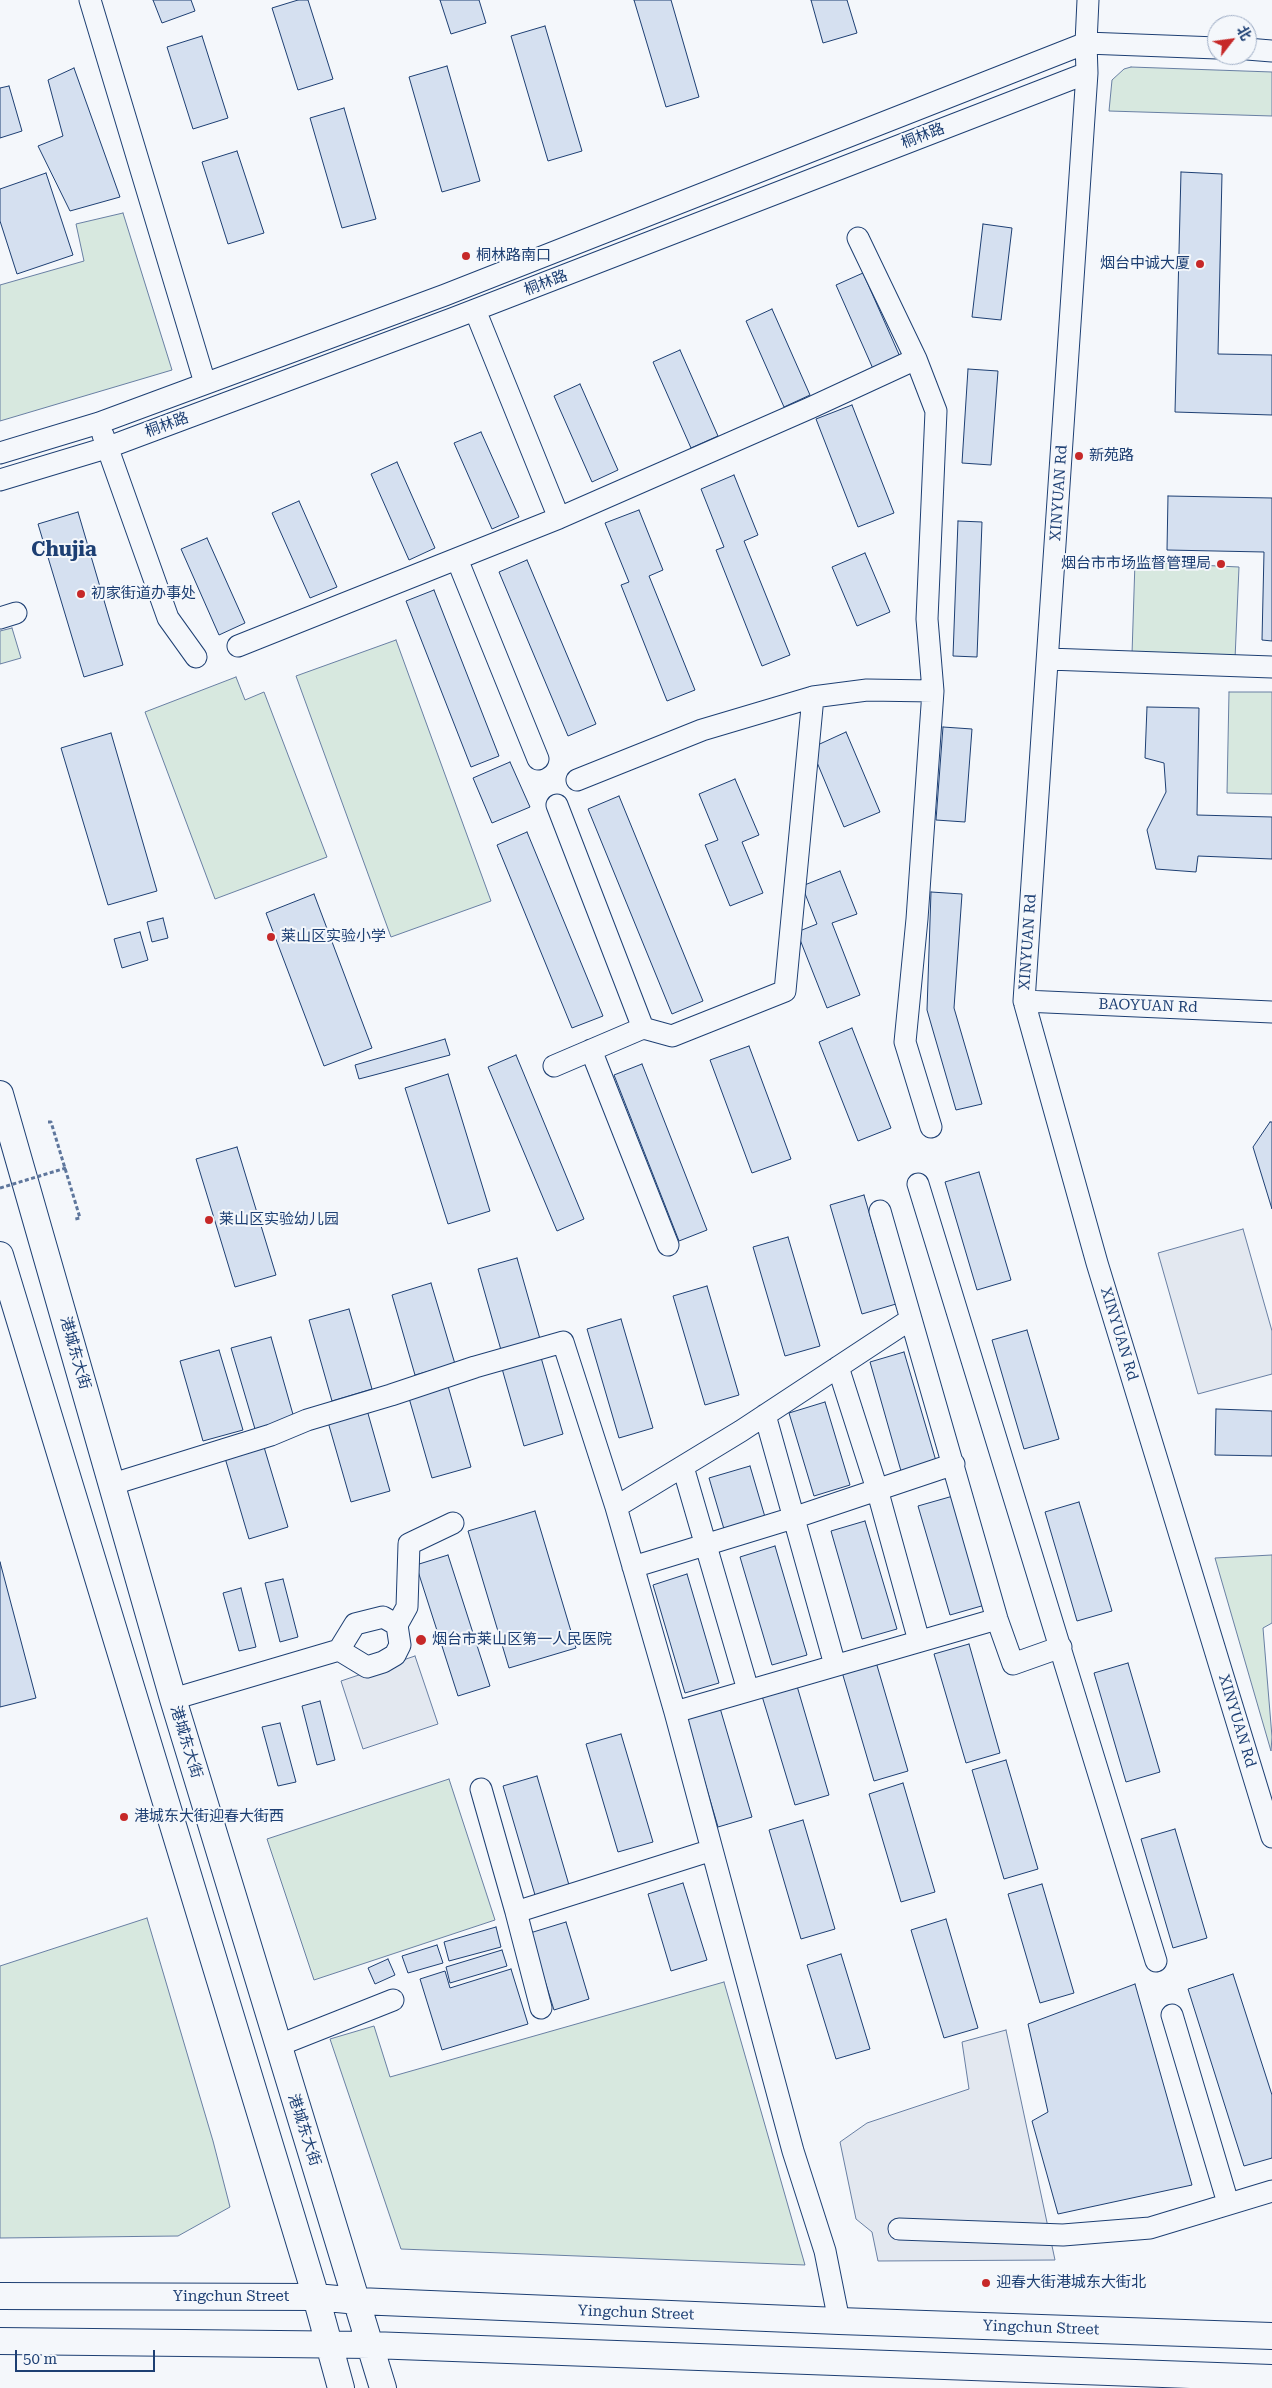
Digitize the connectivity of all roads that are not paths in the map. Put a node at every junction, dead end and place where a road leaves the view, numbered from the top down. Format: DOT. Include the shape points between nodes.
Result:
graph roads {
  1 [pos="90,0"];
  2 [pos="1088,0"];
  3 [pos="1086,42"];
  4 [pos="1207,48"];
  5 [pos="1257,50"];
  6 [pos="1272,51"];
  7 [pos="1087,73"];
  8 [pos="858,238"];
  9 [pos="475,310"];
  10 [pos="916,359"];
  11 [pos="205,383"];
  12 [pos="99,423"];
  13 [pos="106,448"];
  14 [pos="0,453"];
  15 [pos="0,480"];
  16 [pos="559,518"];
  17 [pos="457,559"];
  18 [pos="238,646"];
  19 [pos="196,657"];
  20 [pos="1048,659"];
  21 [pos="1272,667"];
  22 [pos="933,691"];
  23 [pos="813,697"];
  24 [pos="538,759"];
  25 [pos="577,780"];
  26 [pos="557,805"];
  27 [pos="1024,1001"];
  28 [pos="1272,1012"];
  29 [pos="643,1028"];
  30 [pos="591,1050"];
  31 [pos="554,1066"];
  32 [pos="0,1094"];
  33 [pos="931,1127"];
  34 [pos="918,1184"];
  35 [pos="880,1211"];
  36 [pos="668,1245"];
  37 [pos="0,1255"];
  38 [pos="911,1319"];
  39 [pos="838,1367"];
  40 [pos="765,1415"];
  41 [pos="954,1464"];
  42 [pos="683,1466"];
  43 [pos="113,1484"];
  44 [pos="877,1489"];
  45 [pos="616,1507"];
  46 [pos="793,1518"];
  47 [pos="453,1523"];
  48 [pos="706,1544"];
  49 [pos="633,1568"];
  50 [pos="997,1619"];
  51 [pos="397,1625"];
  52 [pos="919,1641"];
  53 [pos="1061,1646"];
  54 [pos="339,1650"];
  55 [pos="835,1665"];
  56 [pos="748,1690"];
  57 [pos="173,1699"];
  58 [pos="675,1712"];
  59 [pos="1264,1785"];
  60 [pos="482,1789"];
  61 [pos="1272,1837"];
  62 [pos="712,1850"];
  63 [pos="516,1912"];
  64 [pos="1156,1961"];
  65 [pos="393,2000"];
  66 [pos="541,2008"];
  67 [pos="1172,2015"];
  68 [pos="277,2046"];
  69 [pos="1272,2191"];
  70 [pos="1228,2203"];
  71 [pos="899,2229"];
  72 [pos="0,2296"];
  73 [pos="316,2297"];
  74 [pos="358,2301"];
  75 [pos="839,2321"];
  76 [pos="1272,2336"];
  77 [pos="0,2341"];
  78 [pos="330,2344"];
  79 [pos="371,2345"];
  80 [pos="1272,2378"];
  81 [pos="1113,2380"];
  82 [pos="341,2388"];
  83 [pos="383,2388"];
  1 -- 11 [label="street"];
  2 -- 3 [label="street"];
  3 -- 4 [label="street"];
  3 -- 7 [label="street"];
  3 -- 11 [label="street, 桐林路" via="445,295"];
  5 -- 6 [label="street"];
  7 -- 9 [label="street, 桐林路"];
  7 -- 20 [label="street, XINYUAN Rd"];
  8 -- 10 [label="street"];
  9 -- 13 [label="street, 桐林路"];
  9 -- 16 [label="street"];
  10 -- 16 [label="street"];
  10 -- 22 [label="street" via="936,411 927,619"];
  11 -- 12 [label="street, 桐林路"];
  12 -- 13 [label="street"];
  12 -- 14 [label="street, 桐林路"];
  13 -- 15 [label="street, 桐林路"];
  13 -- 19 [label="street" via="168,618"];
  16 -- 17 [label="street"];
  17 -- 18 [label="street"];
  17 -- 24 [label="street"];
  20 -- 21 [label="street"];
  20 -- 27 [label="street, XINYUAN Rd"];
  22 -- 23 [label="street" via="867,690"];
  22 -- 33 [label="street" via="905,1042"];
  23 -- 25 [label="street" via="702,730"];
  23 -- 29 [label="street" via="785,991 672,1036"];
  26 -- 29 [label="street"];
  27 -- 28 [label="street, BAOYUAN Rd"];
  27 -- 59 [label="street, XINYUAN Rd" via="1097,1263"];
  29 -- 30 [label="street"];
  30 -- 31 [label="street"];
  30 -- 36 [label="street"];
  32 -- 43 [label="main road, 港城东大街"];
  34 -- 53 [label="street"];
  35 -- 38 [label="street"];
  37 -- 73 [label="main road"];
  38 -- 39 [label="street"];
  38 -- 41 [label="street"];
  39 -- 40 [label="street"];
  39 -- 44 [label="street"];
  40 -- 42 [label="street"];
  40 -- 46 [label="street"];
  41 -- 44 [label="street"];
  41 -- 50 [label="street"];
  42 -- 45 [label="street"];
  42 -- 48 [label="street"];
  43 -- 45 [label="street" via="271,1435 307,1420 563,1342"];
  43 -- 57 [label="main road, 港城东大街"];
  44 -- 46 [label="street"];
  44 -- 52 [label="street"];
  45 -- 49 [label="street"];
  46 -- 48 [label="street"];
  46 -- 55 [label="street"];
  47 -- 51 [label="street" via="409,1544 406,1607"];
  48 -- 49 [label="street"];
  48 -- 56 [label="street"];
  49 -- 58 [label="street"];
  50 -- 52 [label="street"];
  50 -- 53 [label="street" via="1013,1664"];
  51 -- 54 [label="street" via="383,1616 355,1624"];
  51 -- 54 [label="street" via="400,1645 395,1655 384,1662 367,1667"];
  52 -- 55 [label="street"];
  53 -- 64 [label="street"];
  54 -- 57 [label="street"];
  55 -- 56 [label="street"];
  56 -- 58 [label="street"];
  57 -- 68 [label="main road, 港城东大街"];
  58 -- 62 [label="street"];
  59 -- 61 [label="street, XINYUAN Rd"];
  60 -- 63 [label="street"];
  62 -- 63 [label="street"];
  62 -- 75 [label="street" via="793,2151 825,2252"];
  63 -- 66 [label="street"];
  65 -- 68 [label="street"];
  67 -- 70 [label="street"];
  68 -- 74 [label="main road, 港城东大街"];
  69 -- 70 [label="street"];
  70 -- 71 [label="street" via="1150,2228 1063,2235"];
  72 -- 73 [label="main road, Yingchun Street"];
  73 -- 74 [label="main road, Yingchun Street"];
  73 -- 78 [label="main road"];
  74 -- 75 [label="main road, Yingchun Street"];
  74 -- 79 [label="main road, 港城东大街"];
  75 -- 76 [label="main road, Yingchun Street"];
  77 -- 78 [label="main road"];
  78 -- 79 [label="main road"];
  78 -- 82 [label="main road"];
  79 -- 81 [label="main road"];
  79 -- 83 [label="main road, 港城东大街"];
  80 -- 81 [label="main road"];
}
